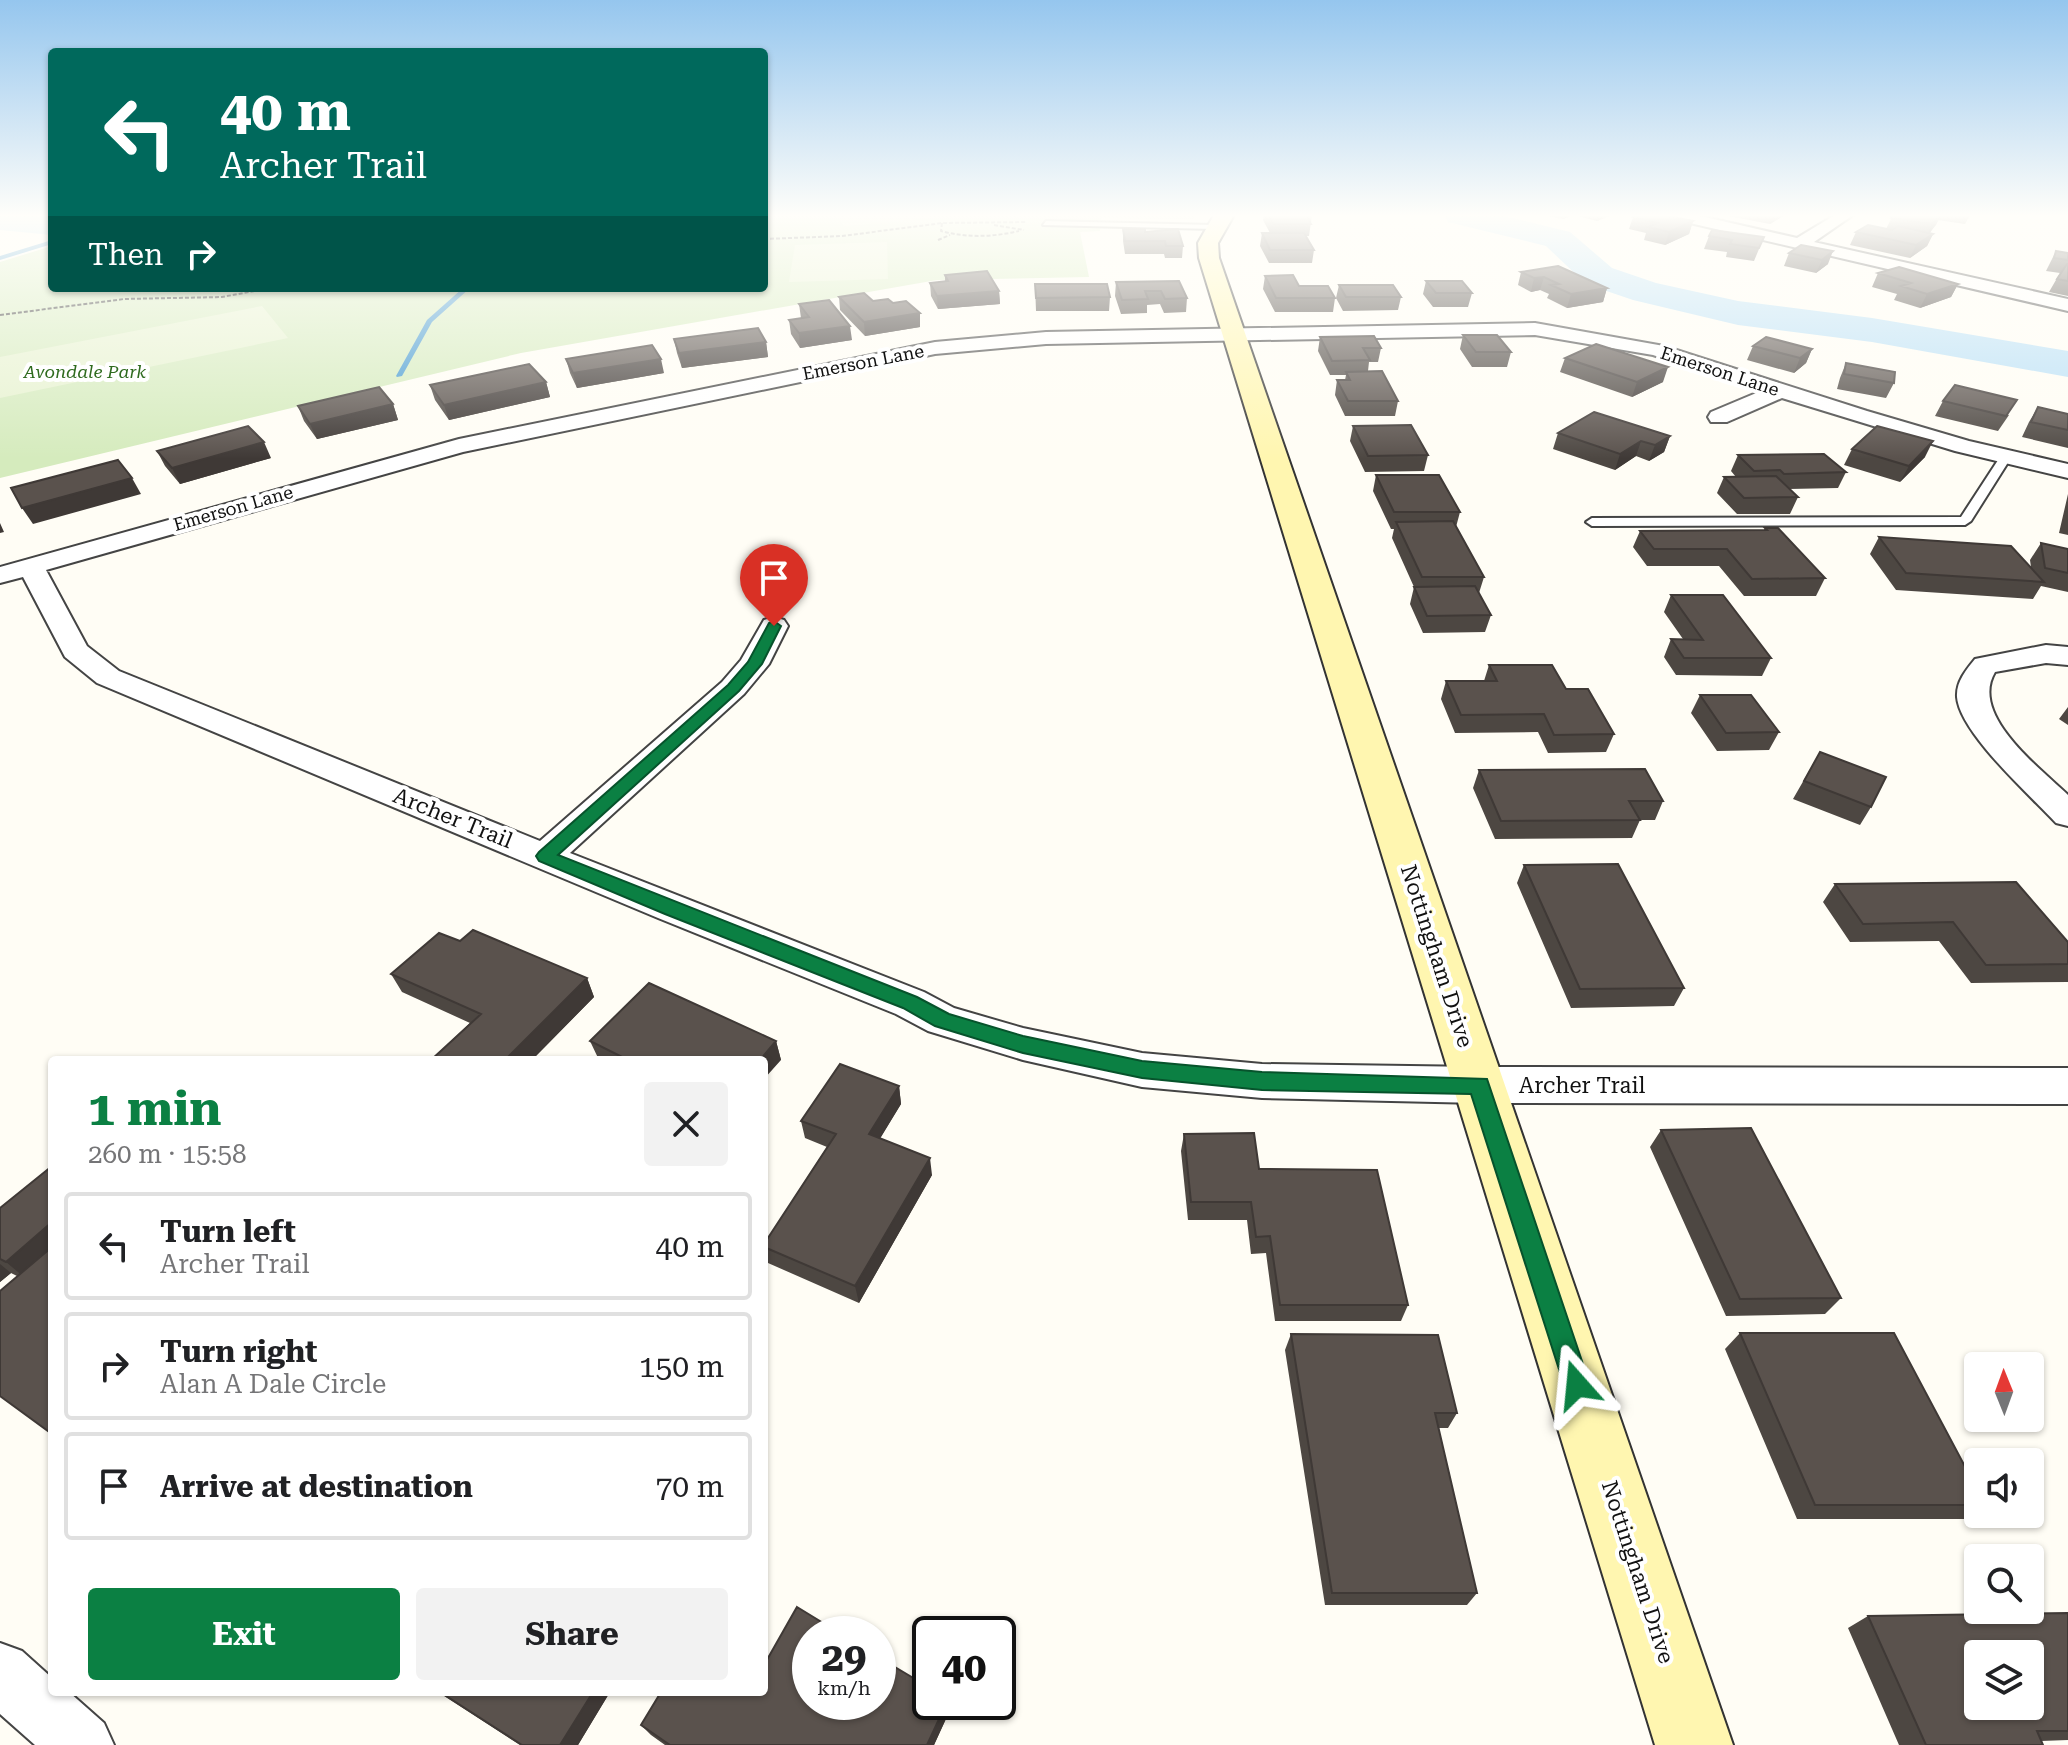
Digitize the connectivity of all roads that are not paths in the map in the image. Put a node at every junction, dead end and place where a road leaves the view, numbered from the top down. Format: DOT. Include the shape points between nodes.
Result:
graph roads {
  1 [pos="1222,296"];
  2 [pos="2031,296"];
  3 [pos="2068,305"];
  4 [pos="1234,333"];
  5 [pos="1779,391"];
  6 [pos="1719,417"];
  7 [pos="2006,456"];
  8 [pos="2068,471"];
  9 [pos="1592,522"];
  10 [pos="15,571"];
  11 [pos="774,626"];
  12 [pos="2068,656"];
  13 [pos="2068,815"];
  14 [pos="545,856"];
  15 [pos="1479,1085"];
  16 [pos="2068,1086"];
  17 [pos="0,1673"];
  18 [pos="82,1745"];
  19 [pos="1694,1745"];
  1 -- 4 [label="street, Nottingham Drive"];
  2 -- 3 [label="street"];
  4 -- 5 [label="street, Emerson Lane" via="1535,329 1657,350"];
  4 -- 10 [label="street, Emerson Lane" via="988,341 876,359 459,446"];
  4 -- 15 [label="street, Nottingham Drive"];
  5 -- 6 [label="street"];
  5 -- 7 [label="street, Emerson Lane"];
  7 -- 8 [label="street, Emerson Lane"];
  7 -- 9 [label="lane" via="1965,521"];
  10 -- 14 [label="street, Archer Trail" via="75,651 108,677"];
  11 -- 14 [label="street" via="754,664 733,688"];
  12 -- 13 [label="street" via="1985,665 1974,679 1973,703 1985,725"];
  14 -- 15 [label="street, Archer Trail" via="942,1020 1023,1044 1142,1070 1262,1081"];
  15 -- 16 [label="street, Archer Trail"];
  15 -- 19 [label="street, Nottingham Drive"];
  17 -- 18 [label="street"];
}
